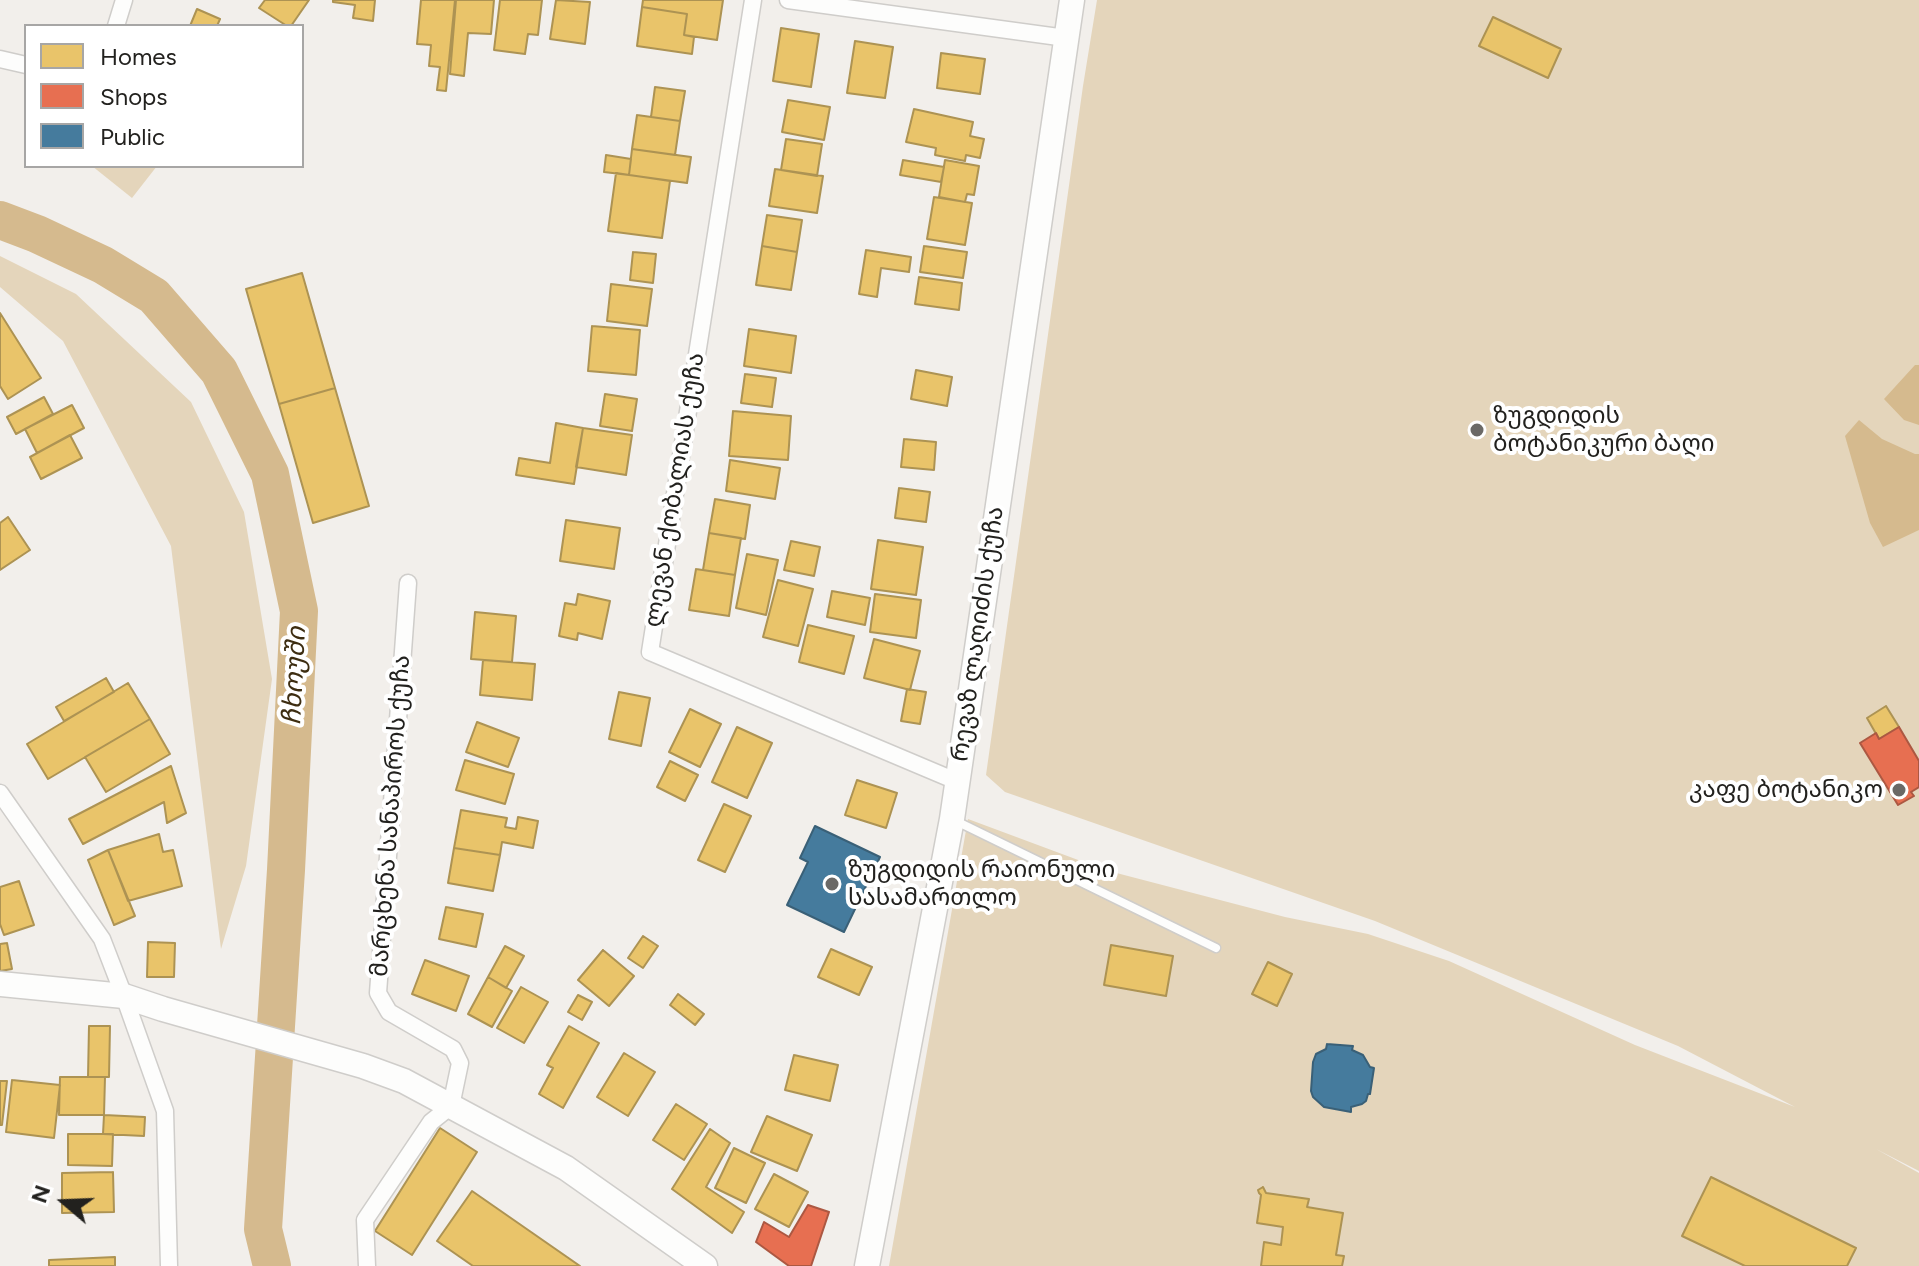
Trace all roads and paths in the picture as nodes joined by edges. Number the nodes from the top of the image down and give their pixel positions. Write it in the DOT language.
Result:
graph roads {
  1 [pos="124,0"];
  2 [pos="753,0"];
  3 [pos="788,0"];
  4 [pos="1072,0"];
  5 [pos="117,24"];
  6 [pos="1066,38"];
  7 [pos="0,59"];
  8 [pos="24,65"];
  9 [pos="408,583"];
  10 [pos="956,781"];
  11 [pos="0,793"];
  12 [pos="952,819"];
  13 [pos="1216,948"];
  14 [pos="0,984"];
  15 [pos="124,996"];
  16 [pos="451,1106"];
  17 [pos="169,1266"];
  18 [pos="367,1266"];
  19 [pos="705,1266"];
  20 [pos="867,1266"];
  1 -- 5 [label="street"];
  2 -- 10 [label="street, ლევან ქობალიას ქუჩა"];
  3 -- 6 [label="street"];
  4 -- 6 [label="street, რევაზ ლაღიძის ქუჩა"];
  6 -- 10 [label="street, რევაზ ლაღიძის ქუჩა"];
  7 -- 8 [label="street"];
  9 -- 16 [label="street, მარცხენა სანაპიროს ქუჩა"];
  10 -- 12 [label="street, რევაზ ლაღიძის ქუჩა"];
  11 -- 15 [label="street"];
  12 -- 13 [label="lane"];
  12 -- 20 [label="street, რევაზ ლაღიძის ქუჩა"];
  14 -- 15 [label="street"];
  15 -- 16 [label="street"];
  15 -- 17 [label="street"];
  16 -- 18 [label="street"];
  16 -- 19 [label="street"];
}
